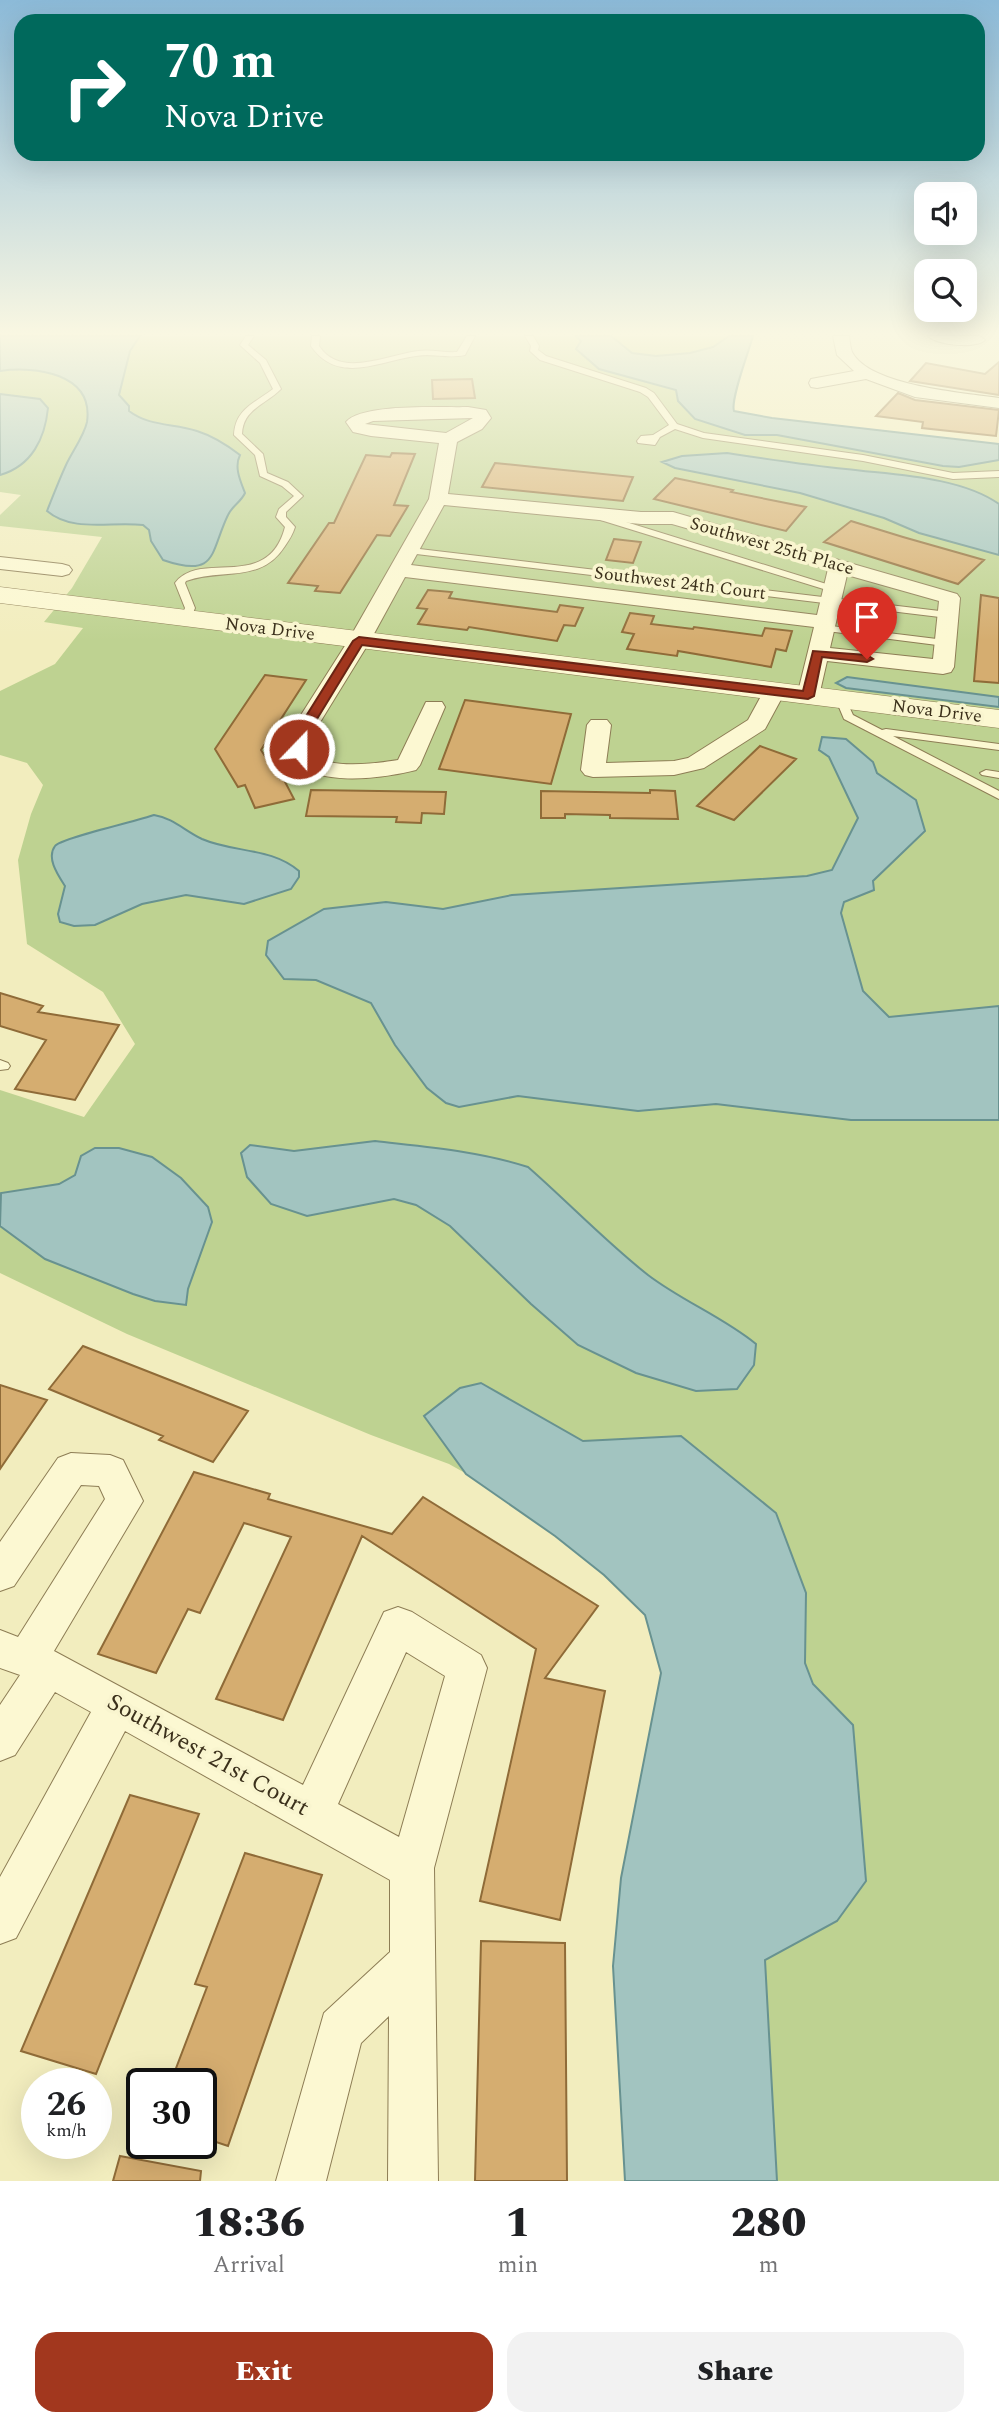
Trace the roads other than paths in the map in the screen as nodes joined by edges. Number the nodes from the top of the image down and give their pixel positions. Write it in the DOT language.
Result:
graph roads {
  1 [pos="241,438"];
  2 [pos="437,438"];
  3 [pos="722,438"];
  4 [pos="449,439"];
  5 [pos="999,474"];
  6 [pos="438,499"];
  7 [pos="586,512"];
  8 [pos="411,551"];
  9 [pos="0,563"];
  10 [pos="839,565"];
  11 [pos="62,570"];
  12 [pos="399,570"];
  13 [pos="0,594"];
  14 [pos="831,595"];
  15 [pos="948,615"];
  16 [pos="186,618"];
  17 [pos="824,625"];
  18 [pos="359,641"];
  19 [pos="945,643"];
  20 [pos="817,653"];
  21 [pos="774,692"];
  22 [pos="808,696"];
  23 [pos="841,700"];
  24 [pos="434,707"];
  25 [pos="999,719"];
  26 [pos="599,725"];
  27 [pos="874,731"];
  28 [pos="999,747"];
  29 [pos="986,773"];
  30 [pos="999,775"];
  31 [pos="999,796"];
  32 [pos="0,1574"];
  33 [pos="25,1658"];
  34 [pos="117,1705"];
  35 [pos="0,1741"];
  36 [pos="313,1813"];
  37 [pos="412,1868"];
  38 [pos="0,1922"];
  39 [pos="412,1962"];
  40 [pos="301,2181"];
  41 [pos="413,2181"];
  1 -- 16 [label="lane"];
  2 -- 4 [label="street"];
  3 -- 5 [label="lane"];
  4 -- 6 [label="street"];
  6 -- 7 [label="street, Southwest 25th Place"];
  6 -- 8 [label="street"];
  7 -- 10 [label="street, Southwest 25th Place"];
  7 -- 14 [label="lane"];
  8 -- 12 [label="street"];
  8 -- 14 [label="lane, Southwest 24th Court"];
  9 -- 11 [label="street"];
  10 -- 14 [label="street"];
  10 -- 15 [label="street, Southwest 25th Place"];
  12 -- 17 [label="street, Southwest 24th Court"];
  12 -- 18 [label="street"];
  13 -- 16 [label="street, Nova Drive"];
  14 -- 15 [label="lane, Southwest 24th Court"];
  14 -- 17 [label="street"];
  15 -- 19 [label="street"];
  16 -- 18 [label="street, Nova Drive"];
  17 -- 19 [label="lane"];
  17 -- 20 [label="street"];
  18 -- 21 [label="street, Nova Drive"];
  18 -- 24 [label="street"];
  19 -- 20 [label="street"];
  20 -- 22 [label="street"];
  21 -- 22 [label="street, Nova Drive"];
  21 -- 26 [label="street"];
  22 -- 23 [label="street, Nova Drive"];
  23 -- 25 [label="street, Nova Drive"];
  23 -- 27 [label="lane"];
  27 -- 28 [label="lane"];
  27 -- 31 [label="lane"];
  29 -- 30 [label="lane"];
  32 -- 33 [label="street"];
  33 -- 34 [label="street, Southwest 21st Court"];
  33 -- 35 [label="street"];
  34 -- 36 [label="street, Southwest 21st Court"];
  34 -- 38 [label="street"];
  36 -- 37 [label="street, Southwest 21st Court"];
  36 -- 37 [label="street"];
  37 -- 39 [label="street"];
  39 -- 40 [label="street"];
  39 -- 41 [label="street"];
}
